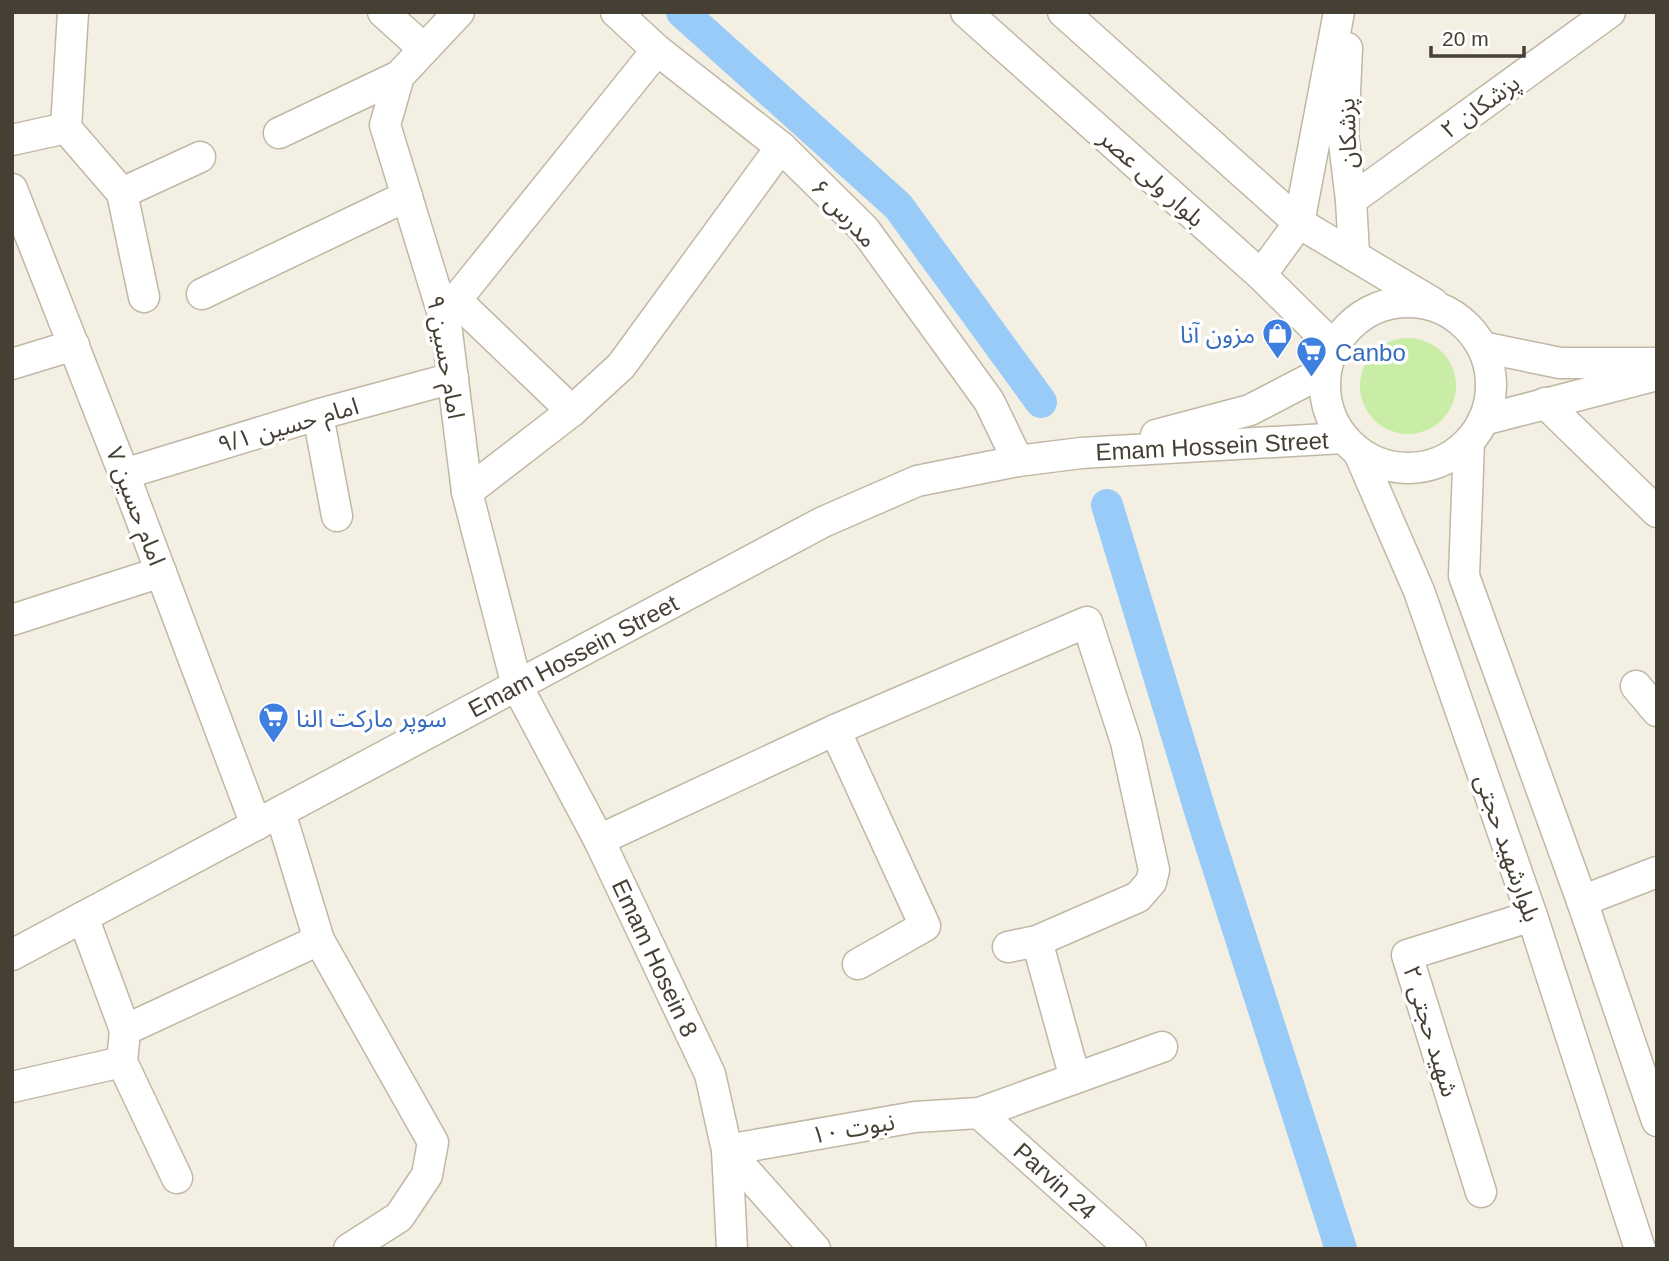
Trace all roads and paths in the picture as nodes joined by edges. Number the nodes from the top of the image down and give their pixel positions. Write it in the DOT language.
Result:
graph roads {
  1 [pos="73,12"];
  2 [pos="383,12"];
  3 [pos="459,12"];
  4 [pos="616,12"];
  5 [pos="966,12"];
  6 [pos="1063,12"];
  7 [pos="1339,12"];
  8 [pos="1348,12"];
  9 [pos="1610,12"];
  10 [pos="424,49"];
  11 [pos="657,50"];
  12 [pos="398,76"];
  13 [pos="66,128"];
  14 [pos="279,133"];
  15 [pos="12,140"];
  16 [pos="780,147"];
  17 [pos="200,157"];
  18 [pos="12,190"];
  19 [pos="122,193"];
  20 [pos="407,196"];
  21 [pos="1351,200"];
  22 [pos="1299,223"];
  23 [pos="1354,254"];
  24 [pos="1261,275"];
  25 [pos="202,294"];
  26 [pos="144,297"];
  27 [pos="1441,308"];
  28 [pos="451,312"];
  29 [pos="74,345"];
  30 [pos="1482,347"];
  31 [pos="1329,359"];
  32 [pos="1657,363"];
  33 [pos="12,364"];
  34 [pos="1657,375"];
  35 [pos="453,378"];
  36 [pos="1545,403"];
  37 [pos="572,411"];
  38 [pos="318,415"];
  39 [pos="1476,431"];
  40 [pos="1351,445"];
  41 [pos="1081,453"];
  42 [pos="1018,461"];
  43 [pos="124,474"];
  44 [pos="467,492"];
  45 [pos="1657,512"];
  46 [pos="337,516"];
  47 [pos="161,572"];
  48 [pos="12,620"];
  49 [pos="517,686"];
  50 [pos="1636,686"];
  51 [pos="1657,711"];
  52 [pos="835,730"];
  53 [pos="268,819"];
  54 [pos="599,840"];
  55 [pos="1657,872"];
  56 [pos="1582,901"];
  57 [pos="1532,916"];
  58 [pos="83,917"];
  59 [pos="319,940"];
  60 [pos="12,956"];
  61 [pos="858,964"];
  62 [pos="125,1030"];
  63 [pos="1162,1047"];
  64 [pos="122,1062"];
  65 [pos="1075,1078"];
  66 [pos="12,1087"];
  67 [pos="979,1113"];
  68 [pos="1657,1121"];
  69 [pos="727,1150"];
  70 [pos="177,1178"];
  71 [pos="1481,1192"];
  72 [pos="1637,1248"];
  73 [pos="349,1249"];
  74 [pos="732,1249"];
  75 [pos="815,1249"];
  76 [pos="1131,1249"];
  1 -- 13 [label="street"];
  2 -- 10 [label="street"];
  3 -- 10 [label="street, امام حسین ۹"];
  4 -- 11 [label="street, مدرس ۶"];
  5 -- 24 [label="street, بلوار ولی عصر"];
  6 -- 22 [label="street"];
  7 -- 22 [label="street, پزشکان"];
  8 -- 21 [label="street, پزشکان"];
  9 -- 21 [label="street, پزشکان ۲"];
  10 -- 12 [label="street, امام حسین ۹"];
  11 -- 16 [label="street, مدرس ۶"];
  11 -- 28 [label="street"];
  12 -- 14 [label="street"];
  12 -- 20 [label="street, امام حسین ۹"];
  13 -- 15 [label="street"];
  13 -- 19 [label="street"];
  16 -- 37 [label="street"];
  16 -- 42 [label="street, مدرس ۶"];
  17 -- 19 [label="street"];
  18 -- 29 [label="street, امام حسین ۷"];
  19 -- 26 [label="street"];
  20 -- 25 [label="street"];
  20 -- 28 [label="street, امام حسین ۹"];
  21 -- 23 [label="street, پزشکان"];
  22 -- 23 [label="street"];
  22 -- 24 [label="street"];
  23 -- 27 [label="street"];
  24 -- 31 [label="street, بلوار ولی عصر"];
  27 -- 30 [label="street"];
  27 -- 31 [label="street"];
  28 -- 35 [label="street, امام حسین ۹"];
  28 -- 37 [label="street"];
  29 -- 33 [label="street"];
  29 -- 43 [label="street, امام حسین ۷"];
  30 -- 32 [label="street"];
  30 -- 39 [label="street"];
  31 -- 40 [label="street"];
  31 -- 41 [label="street, Emam Hossein Street"];
  34 -- 36 [label="street"];
  35 -- 38 [label="street, امام حسین ۹/۱"];
  35 -- 44 [label="street, امام حسین ۹"];
  36 -- 39 [label="street"];
  36 -- 45 [label="street"];
  37 -- 44 [label="street"];
  38 -- 43 [label="street, امام حسین ۹/۱"];
  38 -- 46 [label="street"];
  39 -- 40 [label="street"];
  39 -- 56 [label="street, بلوارشهید حجتی"];
  40 -- 41 [label="street, Emam Hossein Street"];
  40 -- 57 [label="street, بلوارشهید حجتی"];
  41 -- 42 [label="street, Emam Hossein Street"];
  42 -- 49 [label="street, Emam Hossein Street"];
  43 -- 47 [label="street, امام حسین ۷"];
  44 -- 49 [label="street, امام حسین ۹"];
  47 -- 48 [label="street"];
  47 -- 53 [label="street, امام حسین ۷"];
  49 -- 53 [label="street, Emam Hossein Street"];
  49 -- 54 [label="street, Emam Hosein 8"];
  50 -- 51 [label="street"];
  52 -- 54 [label="street"];
  52 -- 61 [label="street"];
  52 -- 65 [label="street"];
  53 -- 58 [label="street, Emam Hossein Street"];
  53 -- 59 [label="street, امام حسین ۷"];
  54 -- 69 [label="street, Emam Hosein 8"];
  55 -- 56 [label="street"];
  56 -- 68 [label="street, بلوارشهید حجتی"];
  57 -- 71 [label="street, شهید حجتی ۲"];
  57 -- 72 [label="street, بلوارشهید حجتی"];
  58 -- 60 [label="street, Emam Hossein Street"];
  58 -- 62 [label="street"];
  59 -- 62 [label="street"];
  59 -- 73 [label="street, امام حسین ۷"];
  62 -- 64 [label="street"];
  63 -- 65 [label="street, نبوت ۱۰"];
  64 -- 66 [label="street"];
  64 -- 70 [label="street"];
  65 -- 67 [label="street, نبوت ۱۰"];
  67 -- 69 [label="street, نبوت ۱۰"];
  67 -- 76 [label="street, Parvin 24"];
  69 -- 74 [label="street, Emam Hosein 8"];
  69 -- 75 [label="street"];
}
